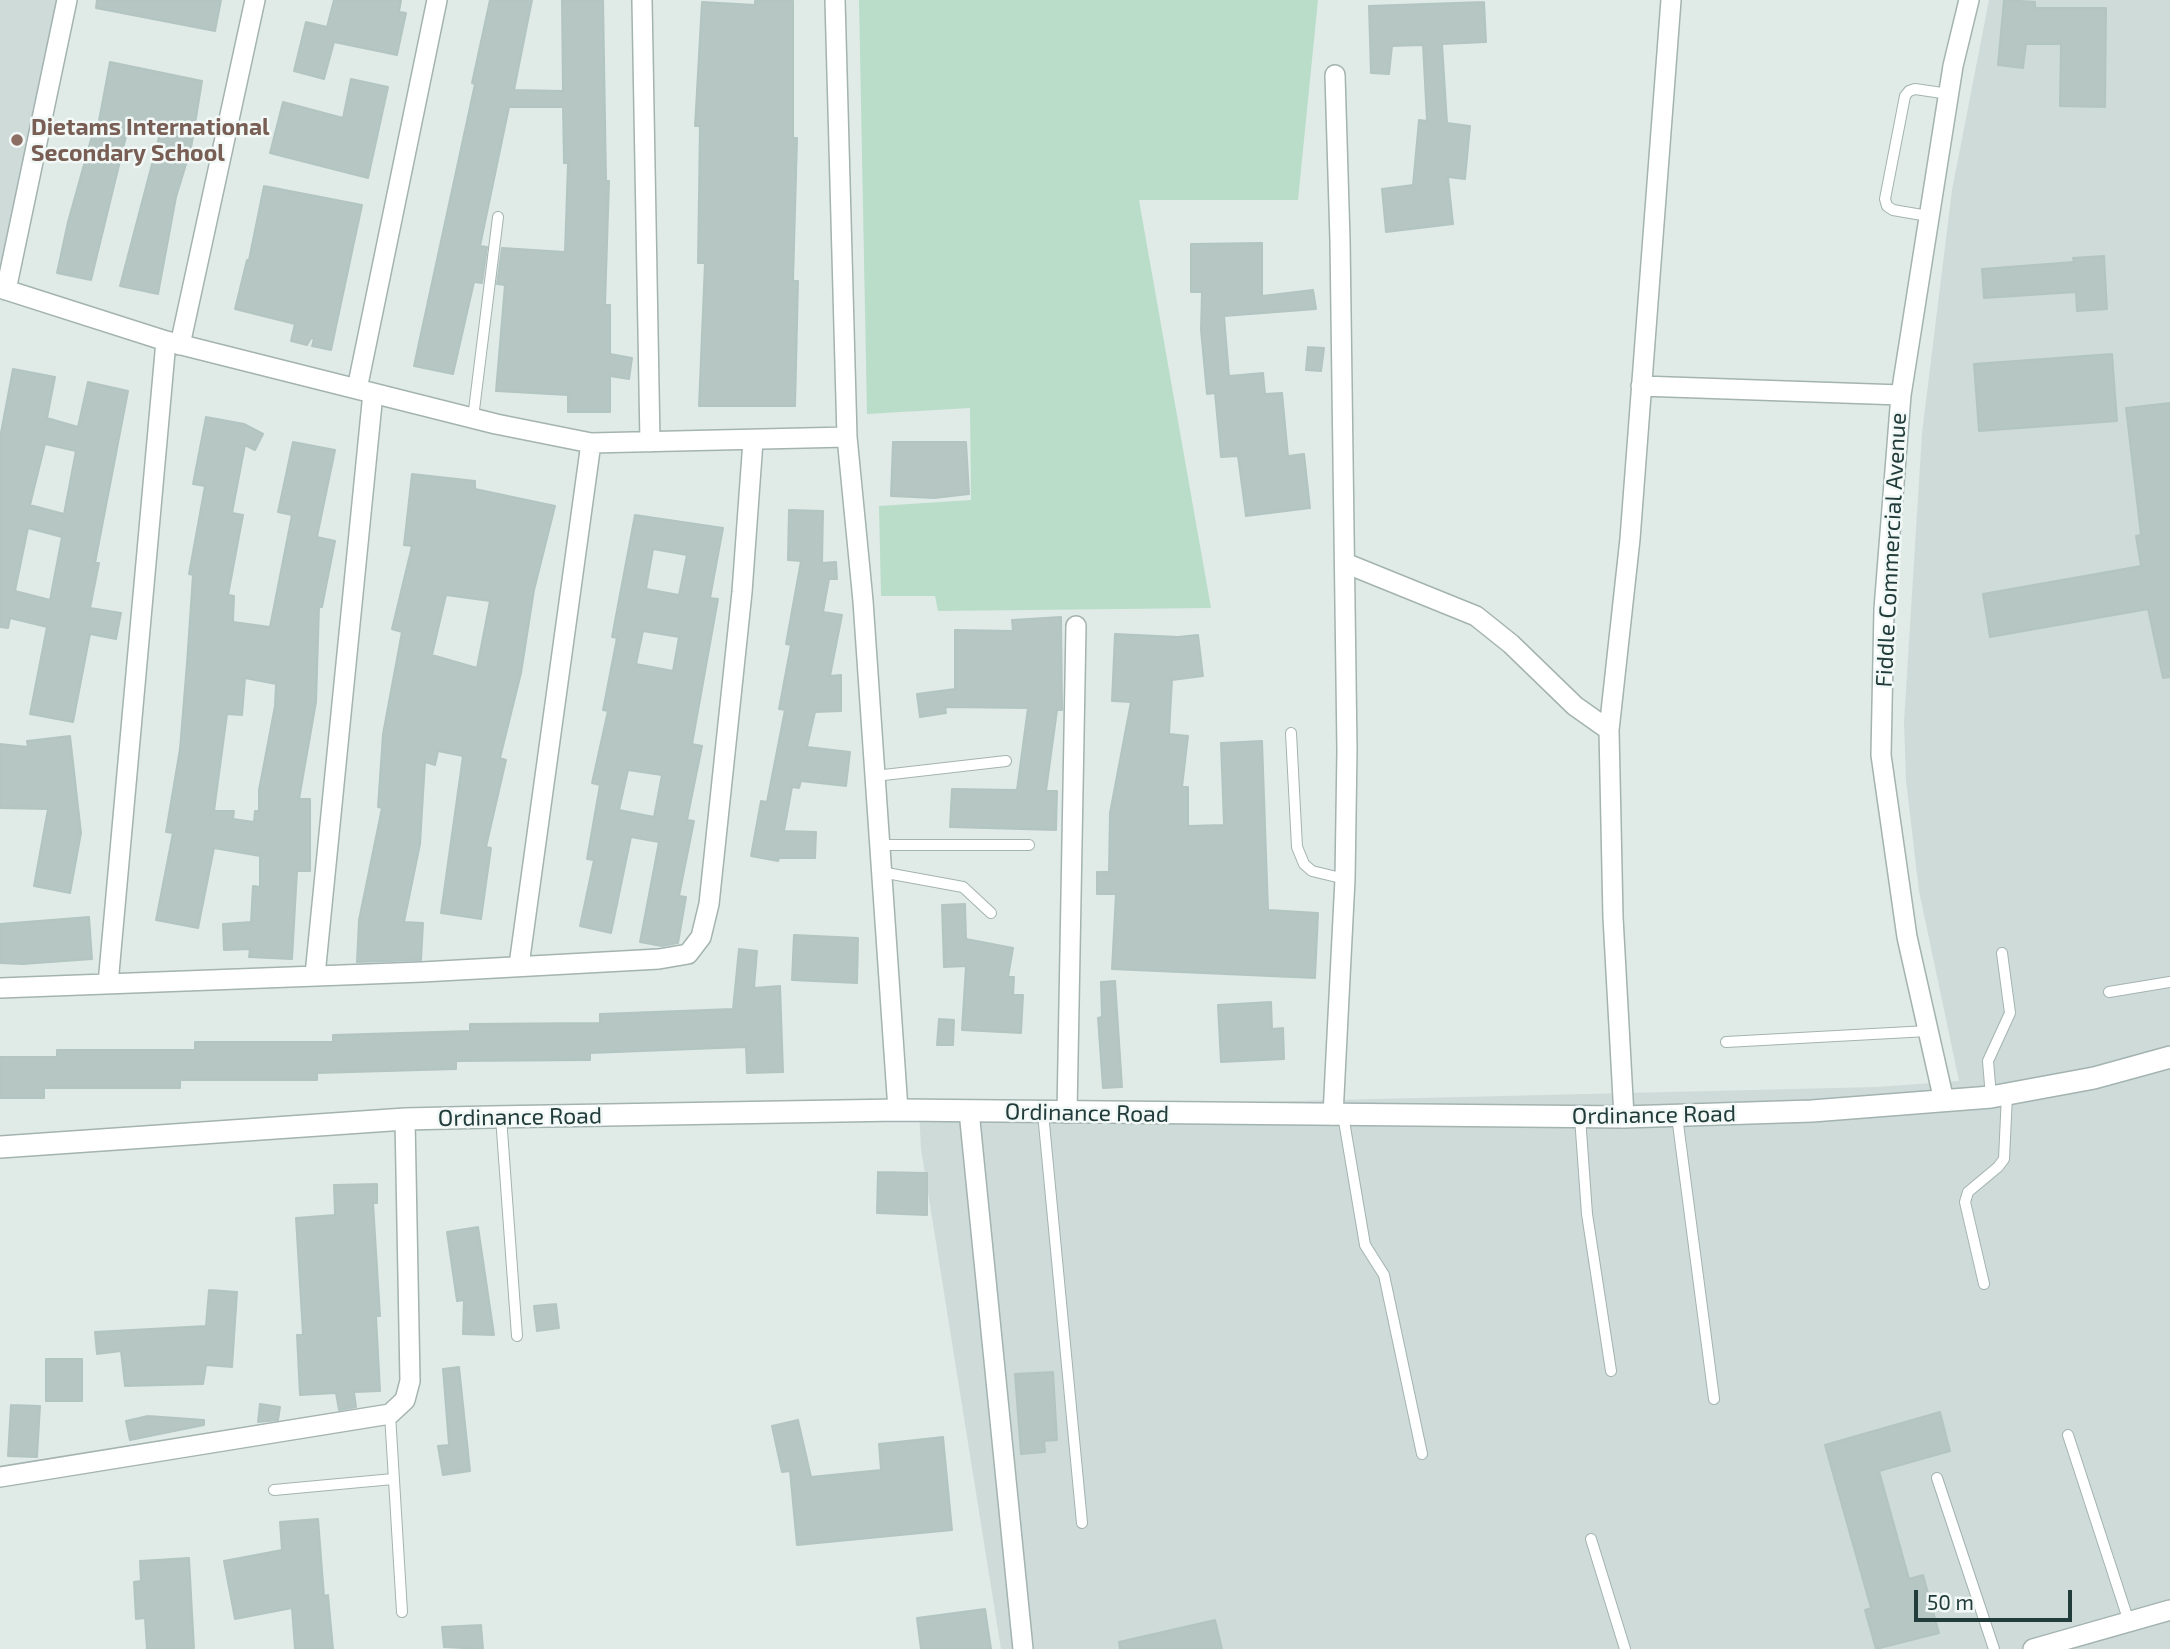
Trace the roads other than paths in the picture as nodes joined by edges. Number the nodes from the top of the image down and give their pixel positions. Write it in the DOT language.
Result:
graph roads {
  1 [pos="68,0"];
  2 [pos="255,0"];
  3 [pos="437,0"];
  4 [pos="642,0"];
  5 [pos="835,0"];
  6 [pos="1671,0"];
  7 [pos="1969,0"];
  8 [pos="1335,75"];
  9 [pos="1949,94"];
  10 [pos="1928,216"];
  11 [pos="498,217"];
  12 [pos="3,289"];
  13 [pos="173,343"];
  14 [pos="1641,386"];
  15 [pos="365,391"];
  16 [pos="1900,395"];
  17 [pos="473,418"];
  18 [pos="847,437"];
  19 [pos="753,441"];
  20 [pos="650,442"];
  21 [pos="591,443"];
  22 [pos="1345,564"];
  23 [pos="1076,626"];
  24 [pos="1609,730"];
  25 [pos="1291,733"];
  26 [pos="1006,761"];
  27 [pos="873,776"];
  28 [pos="878,845"];
  29 [pos="1029,845"];
  30 [pos="880,872"];
  31 [pos="1345,879"];
  32 [pos="990,913"];
  33 [pos="2002,953"];
  34 [pos="519,965"];
  35 [pos="315,975"];
  36 [pos="2170,982"];
  37 [pos="108,984"];
  38 [pos="0,988"];
  39 [pos="2109,992"];
  40 [pos="1928,1031"];
  41 [pos="1726,1042"];
  42 [pos="2170,1058"];
  43 [pos="1999,1096"];
  44 [pos="1944,1101"];
  45 [pos="898,1110"];
  46 [pos="969,1111"];
  47 [pos="1043,1113"];
  48 [pos="1067,1113"];
  49 [pos="1338,1115"];
  50 [pos="1677,1115"];
  51 [pos="501,1117"];
  52 [pos="1580,1117"];
  53 [pos="1624,1117"];
  54 [pos="405,1119"];
  55 [pos="0,1147"];
  56 [pos="1983,1284"];
  57 [pos="517,1336"];
  58 [pos="1611,1371"];
  59 [pos="1714,1399"];
  60 [pos="390,1414"];
  61 [pos="2068,1435"];
  62 [pos="1422,1454"];
  63 [pos="0,1477"];
  64 [pos="1937,1478"];
  65 [pos="393,1479"];
  66 [pos="274,1490"];
  67 [pos="1082,1523"];
  68 [pos="1591,1539"];
  69 [pos="2170,1610"];
  70 [pos="401,1612"];
  71 [pos="2129,1622"];
  72 [pos="1023,1649"];
  73 [pos="1625,1649"];
  74 [pos="1994,1649"];
  75 [pos="2033,1649"];
  1 -- 12 [label="street"];
  2 -- 13 [label="street"];
  3 -- 15 [label="street"];
  4 -- 20 [label="street"];
  5 -- 18 [label="street"];
  6 -- 14 [label="street"];
  7 -- 9 [label="street, Fiddle Commercial Avenue"];
  8 -- 22 [label="street"];
  9 -- 10 [label="street, Fiddle Commercial Avenue"];
  9 -- 10 [label="lane"];
  10 -- 16 [label="street, Fiddle Commercial Avenue"];
  11 -- 17 [label="lane"];
  12 -- 13 [label="street"];
  13 -- 15 [label="street"];
  13 -- 37 [label="street"];
  14 -- 16 [label="street"];
  14 -- 24 [label="street"];
  15 -- 17 [label="street"];
  15 -- 35 [label="street"];
  16 -- 40 [label="street, Fiddle Commercial Avenue"];
  17 -- 21 [label="street"];
  18 -- 19 [label="street"];
  18 -- 27 [label="street"];
  19 -- 20 [label="street"];
  19 -- 34 [label="street"];
  20 -- 21 [label="street"];
  21 -- 34 [label="street"];
  22 -- 24 [label="street"];
  22 -- 31 [label="street"];
  23 -- 48 [label="street"];
  24 -- 53 [label="street"];
  25 -- 31 [label="lane"];
  26 -- 27 [label="lane"];
  27 -- 28 [label="street"];
  28 -- 29 [label="lane"];
  28 -- 30 [label="street"];
  30 -- 32 [label="lane"];
  30 -- 45 [label="street"];
  31 -- 49 [label="street"];
  33 -- 43 [label="lane"];
  34 -- 35 [label="street"];
  35 -- 37 [label="street"];
  36 -- 39 [label="lane"];
  37 -- 38 [label="street"];
  40 -- 41 [label="lane"];
  40 -- 44 [label="street, Fiddle Commercial Avenue"];
  42 -- 43 [label="street, Ordinance Road"];
  43 -- 44 [label="street, Ordinance Road"];
  43 -- 56 [label="lane"];
  44 -- 50 [label="street, Ordinance Road"];
  45 -- 46 [label="street, Ordinance Road"];
  45 -- 51 [label="street, Ordinance Road"];
  46 -- 47 [label="street, Ordinance Road"];
  46 -- 72 [label="street"];
  47 -- 48 [label="street, Ordinance Road"];
  47 -- 67 [label="lane"];
  48 -- 49 [label="street, Ordinance Road"];
  49 -- 52 [label="street, Ordinance Road"];
  49 -- 62 [label="lane"];
  50 -- 53 [label="street, Ordinance Road"];
  50 -- 59 [label="lane"];
  51 -- 54 [label="street, Ordinance Road"];
  51 -- 57 [label="lane"];
  52 -- 53 [label="street, Ordinance Road"];
  52 -- 58 [label="lane"];
  54 -- 55 [label="street, Ordinance Road"];
  54 -- 60 [label="street"];
  60 -- 63 [label="street"];
  60 -- 65 [label="lane"];
  61 -- 71 [label="lane"];
  64 -- 74 [label="lane"];
  65 -- 66 [label="lane"];
  65 -- 70 [label="lane"];
  68 -- 73 [label="lane"];
  69 -- 71 [label="street"];
  71 -- 75 [label="street"];
}
